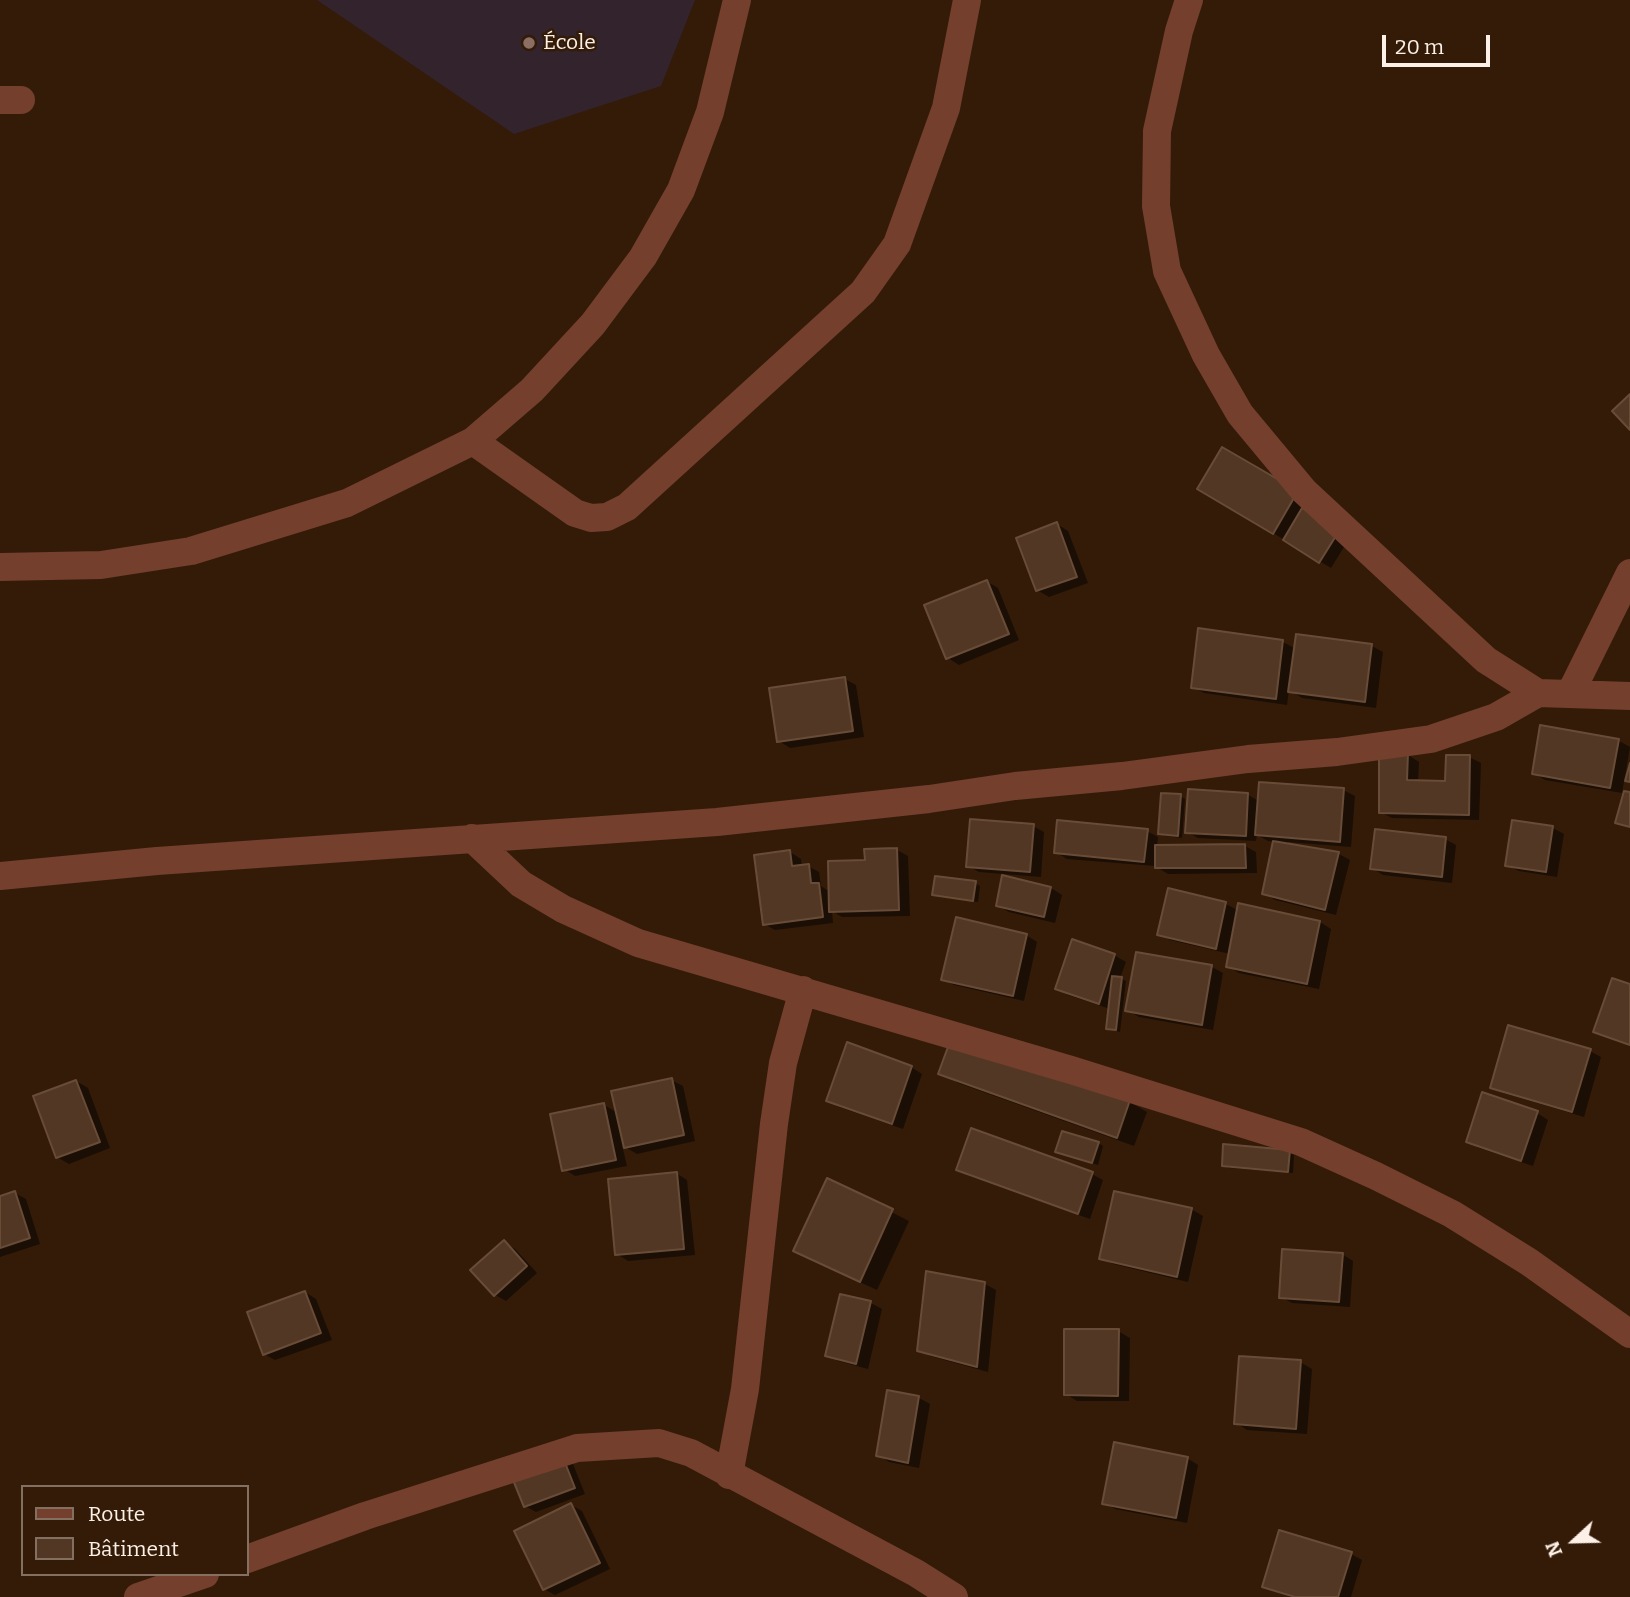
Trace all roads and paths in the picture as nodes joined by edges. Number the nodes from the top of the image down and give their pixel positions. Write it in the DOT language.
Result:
graph roads {
  1 [pos="737,0"];
  2 [pos="967,0"];
  3 [pos="1189,0"];
  4 [pos="473,441"];
  5 [pos="0,566"];
  6 [pos="1630,573"];
  7 [pos="1538,693"];
  8 [pos="1570,694"];
  9 [pos="1630,696"];
  10 [pos="472,838"];
  11 [pos="0,876"];
  12 [pos="803,990"];
  13 [pos="1630,1334"];
  14 [pos="729,1475"];
  15 [pos="248,1559"];
  16 [pos="199,1576"];
  17 [pos="138,1597"];
  18 [pos="954,1597"];
  1 -- 4 [label="street"];
  2 -- 4 [label="street"];
  3 -- 7 [label="street"];
  4 -- 5 [label="street"];
  6 -- 8 [label="street"];
  7 -- 8 [label="street"];
  7 -- 10 [label="street"];
  8 -- 9 [label="street"];
  10 -- 11 [label="street"];
  10 -- 12 [label="street"];
  12 -- 13 [label="street"];
  12 -- 14 [label="street"];
  14 -- 15 [label="street"];
  14 -- 18 [label="street"];
  16 -- 17 [label="street"];
}
